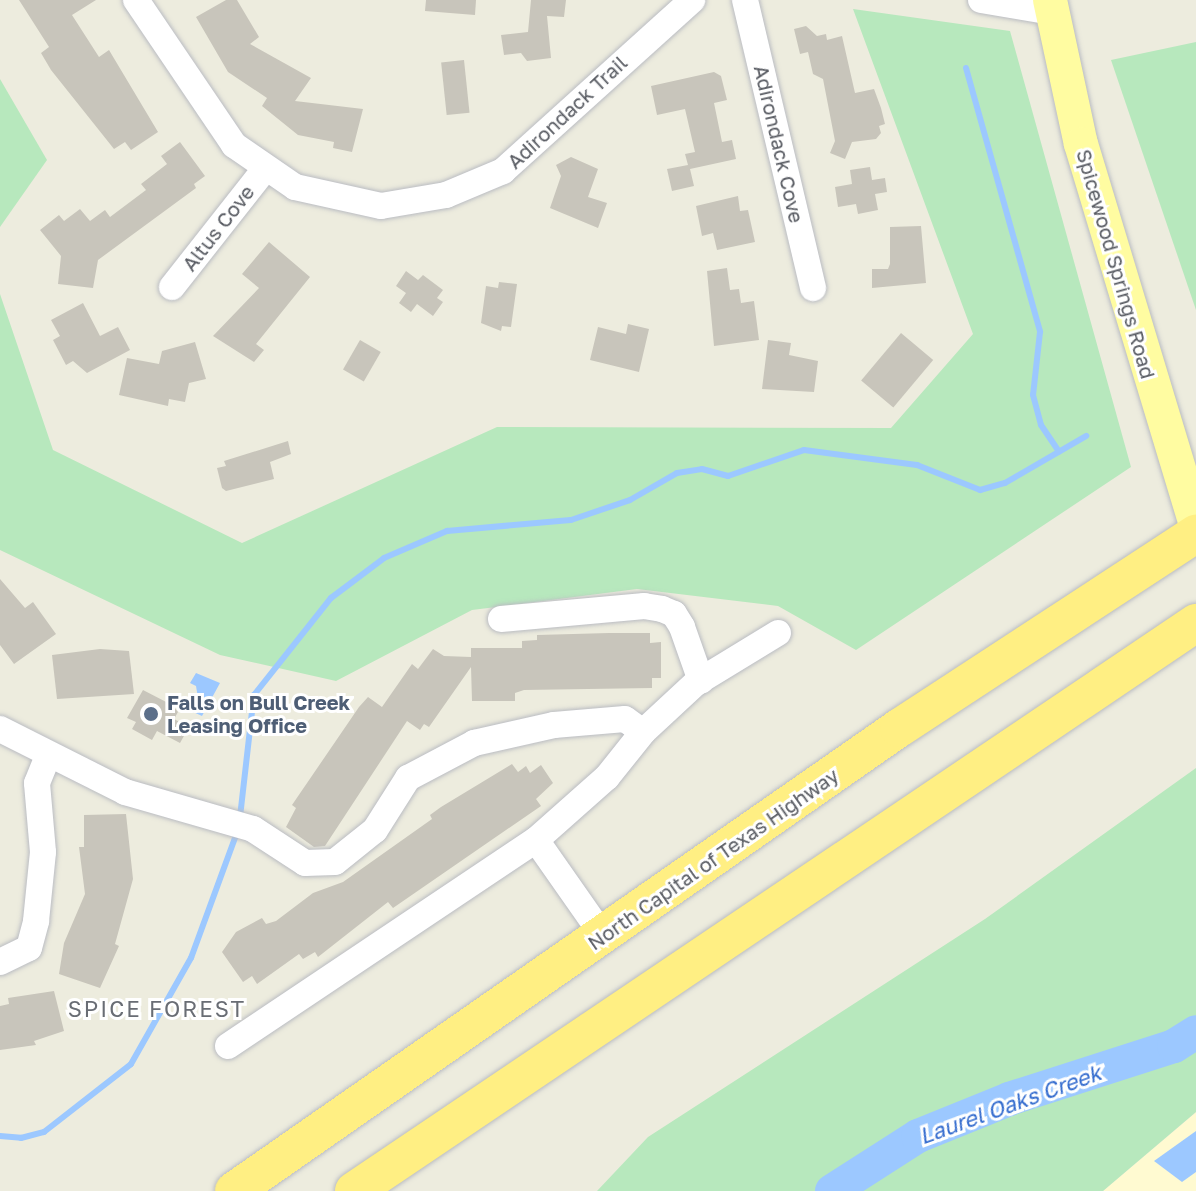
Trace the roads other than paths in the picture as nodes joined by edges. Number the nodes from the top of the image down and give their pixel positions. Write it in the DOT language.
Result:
graph roads {
  1 [pos="136,0"];
  2 [pos="692,0"];
  3 [pos="745,0"];
  4 [pos="981,0"];
  5 [pos="1051,6"];
  6 [pos="264,170"];
  7 [pos="172,287"];
  8 [pos="813,288"];
  9 [pos="1196,524"];
  10 [pos="1196,534"];
  11 [pos="501,619"];
  12 [pos="1196,623"];
  13 [pos="778,633"];
  14 [pos="1196,659"];
  15 [pos="1131,667"];
  16 [pos="701,681"];
  17 [pos="1,732"];
  18 [pos="643,732"];
  19 [pos="49,754"];
  20 [pos="536,840"];
  21 [pos="604,937"];
  22 [pos="0,962"];
  23 [pos="228,1046"];
  24 [pos="234,1191"];
  25 [pos="354,1191"];
  1 -- 6 [label="street, Adirondack Trail"];
  2 -- 6 [label="street, Adirondack Trail"];
  3 -- 8 [label="street, Adirondack Cove"];
  4 -- 5 [label="street"];
  5 -- 9 [label="main road, Spicewood Springs Road"];
  6 -- 7 [label="street, Altus Cove"];
  10 -- 21 [label="highway, North Capital of Texas Highway"];
  11 -- 16 [label="street"];
  12 -- 15 [label="highway"];
  13 -- 16 [label="street"];
  14 -- 15 [label="highway"];
  15 -- 25 [label="highway"];
  16 -- 18 [label="street"];
  17 -- 19 [label="street"];
  18 -- 19 [label="street"];
  18 -- 20 [label="street"];
  19 -- 22 [label="street"];
  20 -- 21 [label="street"];
  20 -- 23 [label="street"];
  21 -- 24 [label="highway, North Capital of Texas Highway"];
}
